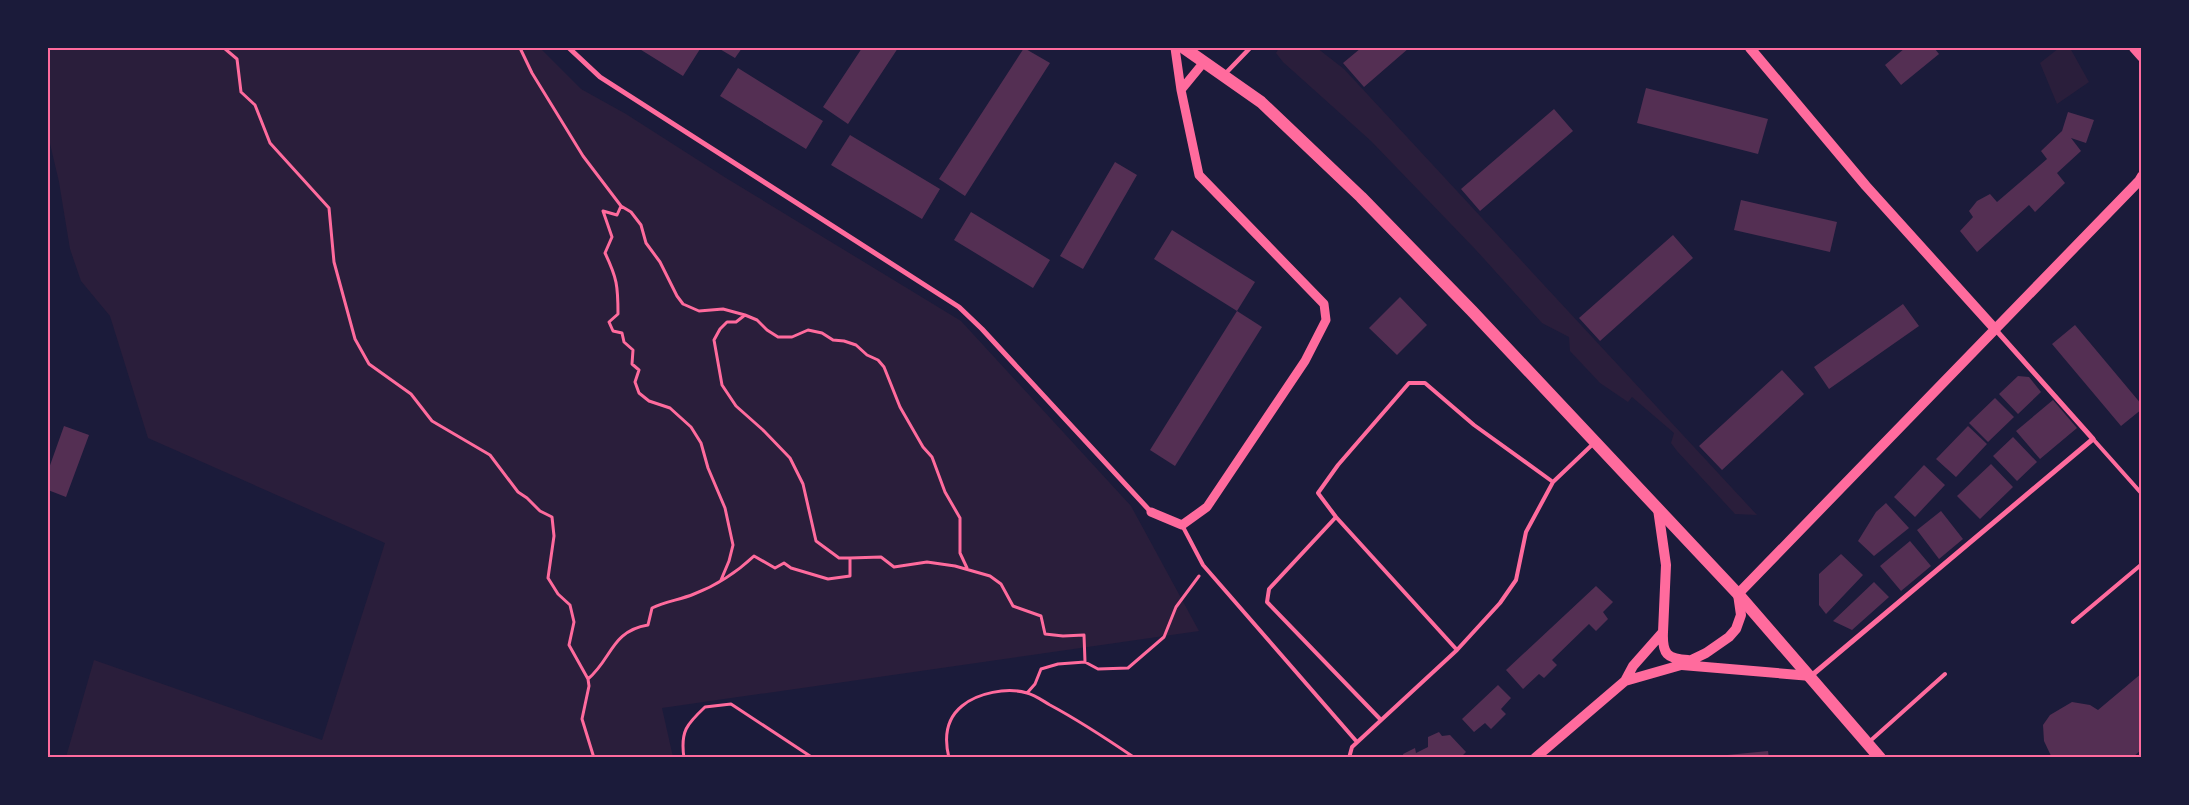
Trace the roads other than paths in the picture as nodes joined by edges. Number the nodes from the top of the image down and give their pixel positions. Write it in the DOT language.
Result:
graph roads {
  1 [pos="569,48"];
  2 [pos="1175,48"];
  3 [pos="1184,48"];
  4 [pos="1250,48"];
  5 [pos="1750,48"];
  6 [pos="2134,48"];
  7 [pos="2142,57"];
  8 [pos="1204,62"];
  9 [pos="1223,76"];
  10 [pos="1181,90"];
  11 [pos="2142,176"];
  12 [pos="1995,329"];
  13 [pos="2093,439"];
  14 [pos="1595,442"];
  15 [pos="1553,482"];
  16 [pos="2142,494"];
  17 [pos="1658,509"];
  18 [pos="1151,512"];
  19 [pos="1336,517"];
  20 [pos="1182,525"];
  21 [pos="2142,564"];
  22 [pos="1738,594"];
  23 [pos="2073,622"];
  24 [pos="1663,632"];
  25 [pos="1457,650"];
  26 [pos="1686,663"];
  27 [pos="1945,674"];
  28 [pos="1811,676"];
  29 [pos="1625,681"];
  30 [pos="1381,720"];
  31 [pos="1357,742"];
  32 [pos="1867,743"];
  33 [pos="1349,758"];
  34 [pos="1535,758"];
  35 [pos="1880,758"];
  1 -- 18 [label="street"];
  2 -- 10 [label="street"];
  3 -- 8 [label="main road"];
  4 -- 9 [label="street"];
  5 -- 12 [label="main road"];
  6 -- 7 [label="main road"];
  8 -- 9 [label="main road"];
  8 -- 10 [label="street"];
  9 -- 14 [label="main road"];
  10 -- 20 [label="street"];
  11 -- 12 [label="main road"];
  12 -- 13 [label="street"];
  12 -- 22 [label="main road"];
  13 -- 16 [label="lane"];
  13 -- 28 [label="street"];
  14 -- 15 [label="lane"];
  14 -- 17 [label="main road"];
  15 -- 19 [label="lane"];
  15 -- 25 [label="lane"];
  17 -- 22 [label="main road"];
  17 -- 24 [label="main road"];
  18 -- 20 [label="street"];
  19 -- 25 [label="lane"];
  19 -- 30 [label="lane"];
  20 -- 31 [label="lane"];
  21 -- 23 [label="lane"];
  22 -- 26 [label="main road"];
  22 -- 28 [label="main road"];
  24 -- 26 [label="main road"];
  24 -- 29 [label="main road"];
  25 -- 30 [label="lane"];
  26 -- 28 [label="main road"];
  26 -- 29 [label="main road"];
  27 -- 32 [label="lane"];
  28 -- 32 [label="main road"];
  29 -- 34 [label="main road"];
  30 -- 31 [label="lane"];
  31 -- 33 [label="lane"];
  32 -- 35 [label="main road"];
}
